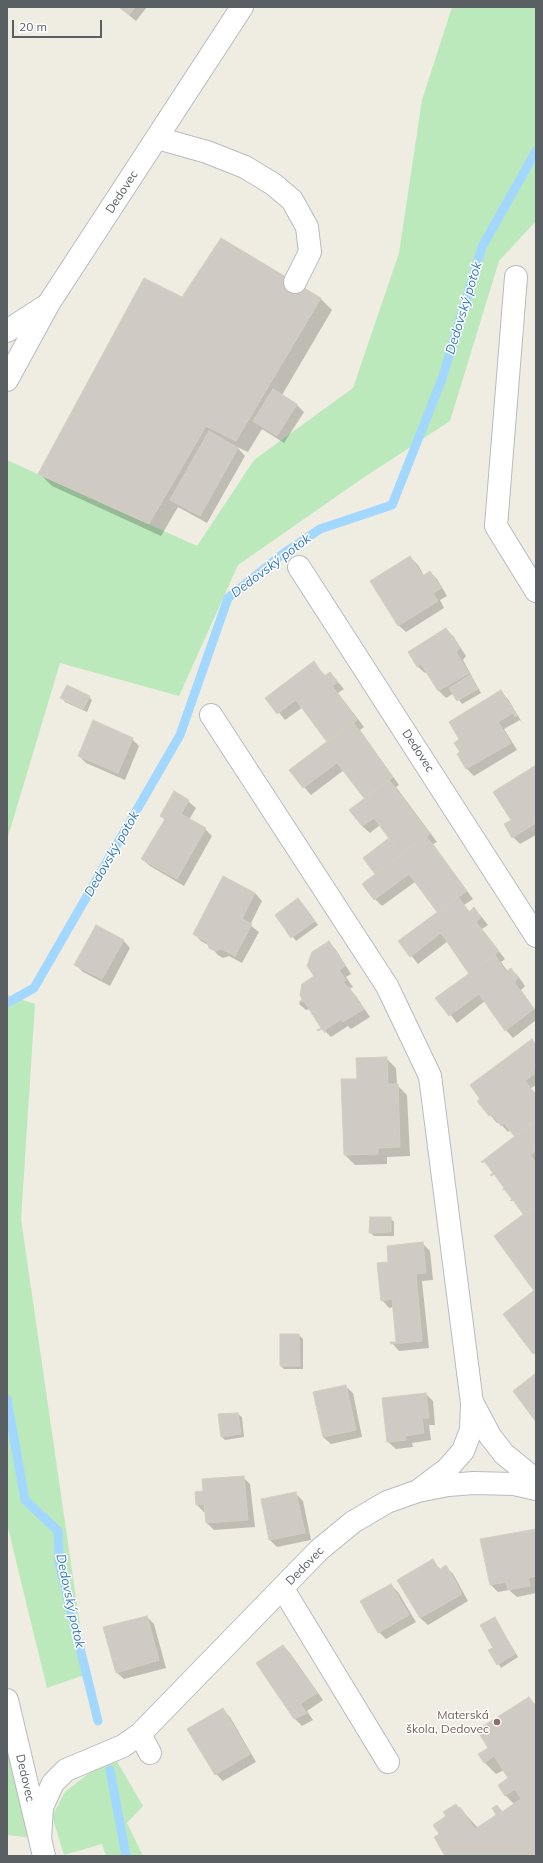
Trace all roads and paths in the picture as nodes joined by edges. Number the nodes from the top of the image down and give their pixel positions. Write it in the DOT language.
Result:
graph roads {
  1 [pos="242,7"];
  2 [pos="157,138"];
  3 [pos="516,277"];
  4 [pos="295,282"];
  5 [pos="49,303"];
  6 [pos="7,331"];
  7 [pos="7,380"];
  8 [pos="299,567"];
  9 [pos="536,591"];
  10 [pos="211,715"];
  11 [pos="536,936"];
  12 [pos="472,1403"];
  13 [pos="536,1480"];
  14 [pos="536,1489"];
  15 [pos="418,1491"];
  16 [pos="283,1589"];
  17 [pos="7,1700"];
  18 [pos="140,1734"];
  19 [pos="150,1753"];
  20 [pos="388,1762"];
  21 [pos="42,1847"];
  1 -- 2 [label="street, Dedovec"];
  2 -- 4 [label="street"];
  2 -- 5 [label="street, Dedovec"];
  3 -- 9 [label="street"];
  5 -- 6 [label="street"];
  5 -- 7 [label="street, Dedovec"];
  8 -- 11 [label="street, Dedovec"];
  10 -- 12 [label="street"];
  12 -- 13 [label="street"];
  12 -- 15 [label="street"];
  14 -- 15 [label="street, Dedovec"];
  15 -- 16 [label="street, Dedovec"];
  16 -- 18 [label="street, Dedovec"];
  16 -- 20 [label="street"];
  17 -- 21 [label="street, Dedovec"];
  18 -- 19 [label="street"];
  18 -- 21 [label="street, Dedovec"];
}
